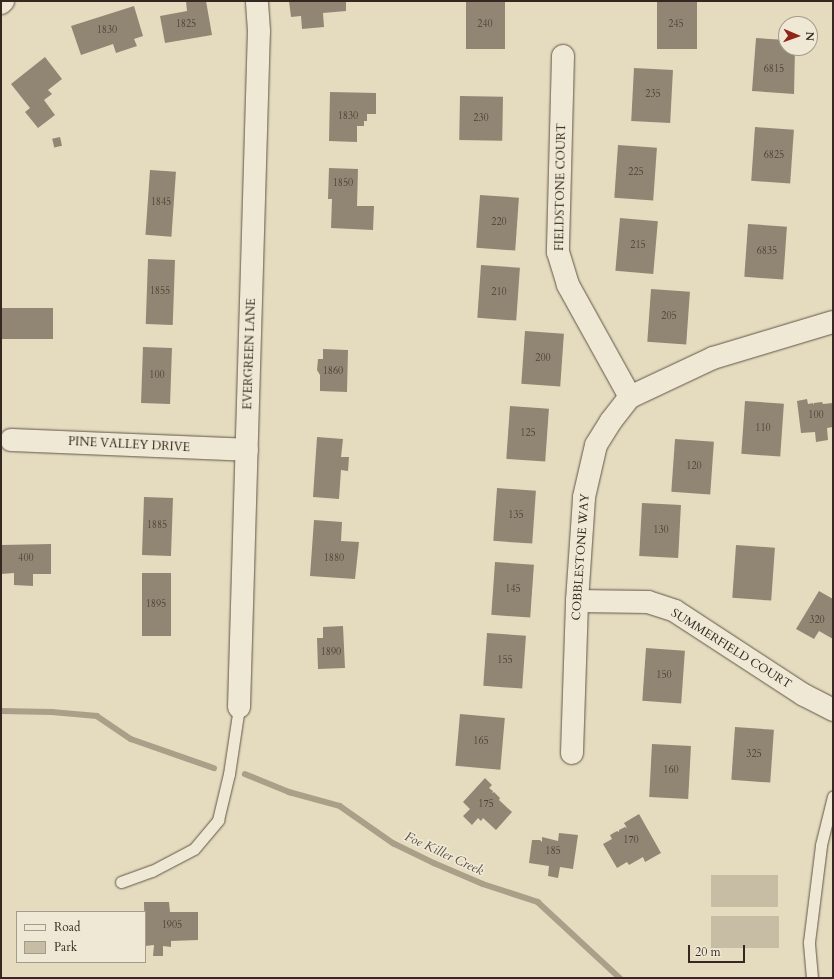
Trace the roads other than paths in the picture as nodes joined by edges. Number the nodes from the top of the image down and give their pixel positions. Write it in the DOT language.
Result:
graph roads {
  1 [pos="4,1"];
  2 [pos="257,1"];
  3 [pos="1,3"];
  4 [pos="563,56"];
  5 [pos="833,322"];
  6 [pos="630,397"];
  7 [pos="11,440"];
  8 [pos="247,450"];
  9 [pos="577,601"];
  10 [pos="239,707"];
  11 [pos="833,710"];
  12 [pos="572,753"];
  13 [pos="833,796"];
  14 [pos="121,882"];
  15 [pos="812,978"];
  1 -- 3 [label="street"];
  2 -- 8 [label="street, EVERGREEN LANE"];
  4 -- 6 [label="street, FIELDSTONE COURT"];
  5 -- 6 [label="street, COBBLESTONE WAY"];
  6 -- 9 [label="street, COBBLESTONE WAY"];
  7 -- 8 [label="street, PINE VALLEY DRIVE"];
  8 -- 10 [label="street, EVERGREEN LANE"];
  9 -- 11 [label="street, SUMMERFIELD COURT"];
  9 -- 12 [label="street, COBBLESTONE WAY"];
  10 -- 14 [label="lane"];
  13 -- 15 [label="lane"];
}
